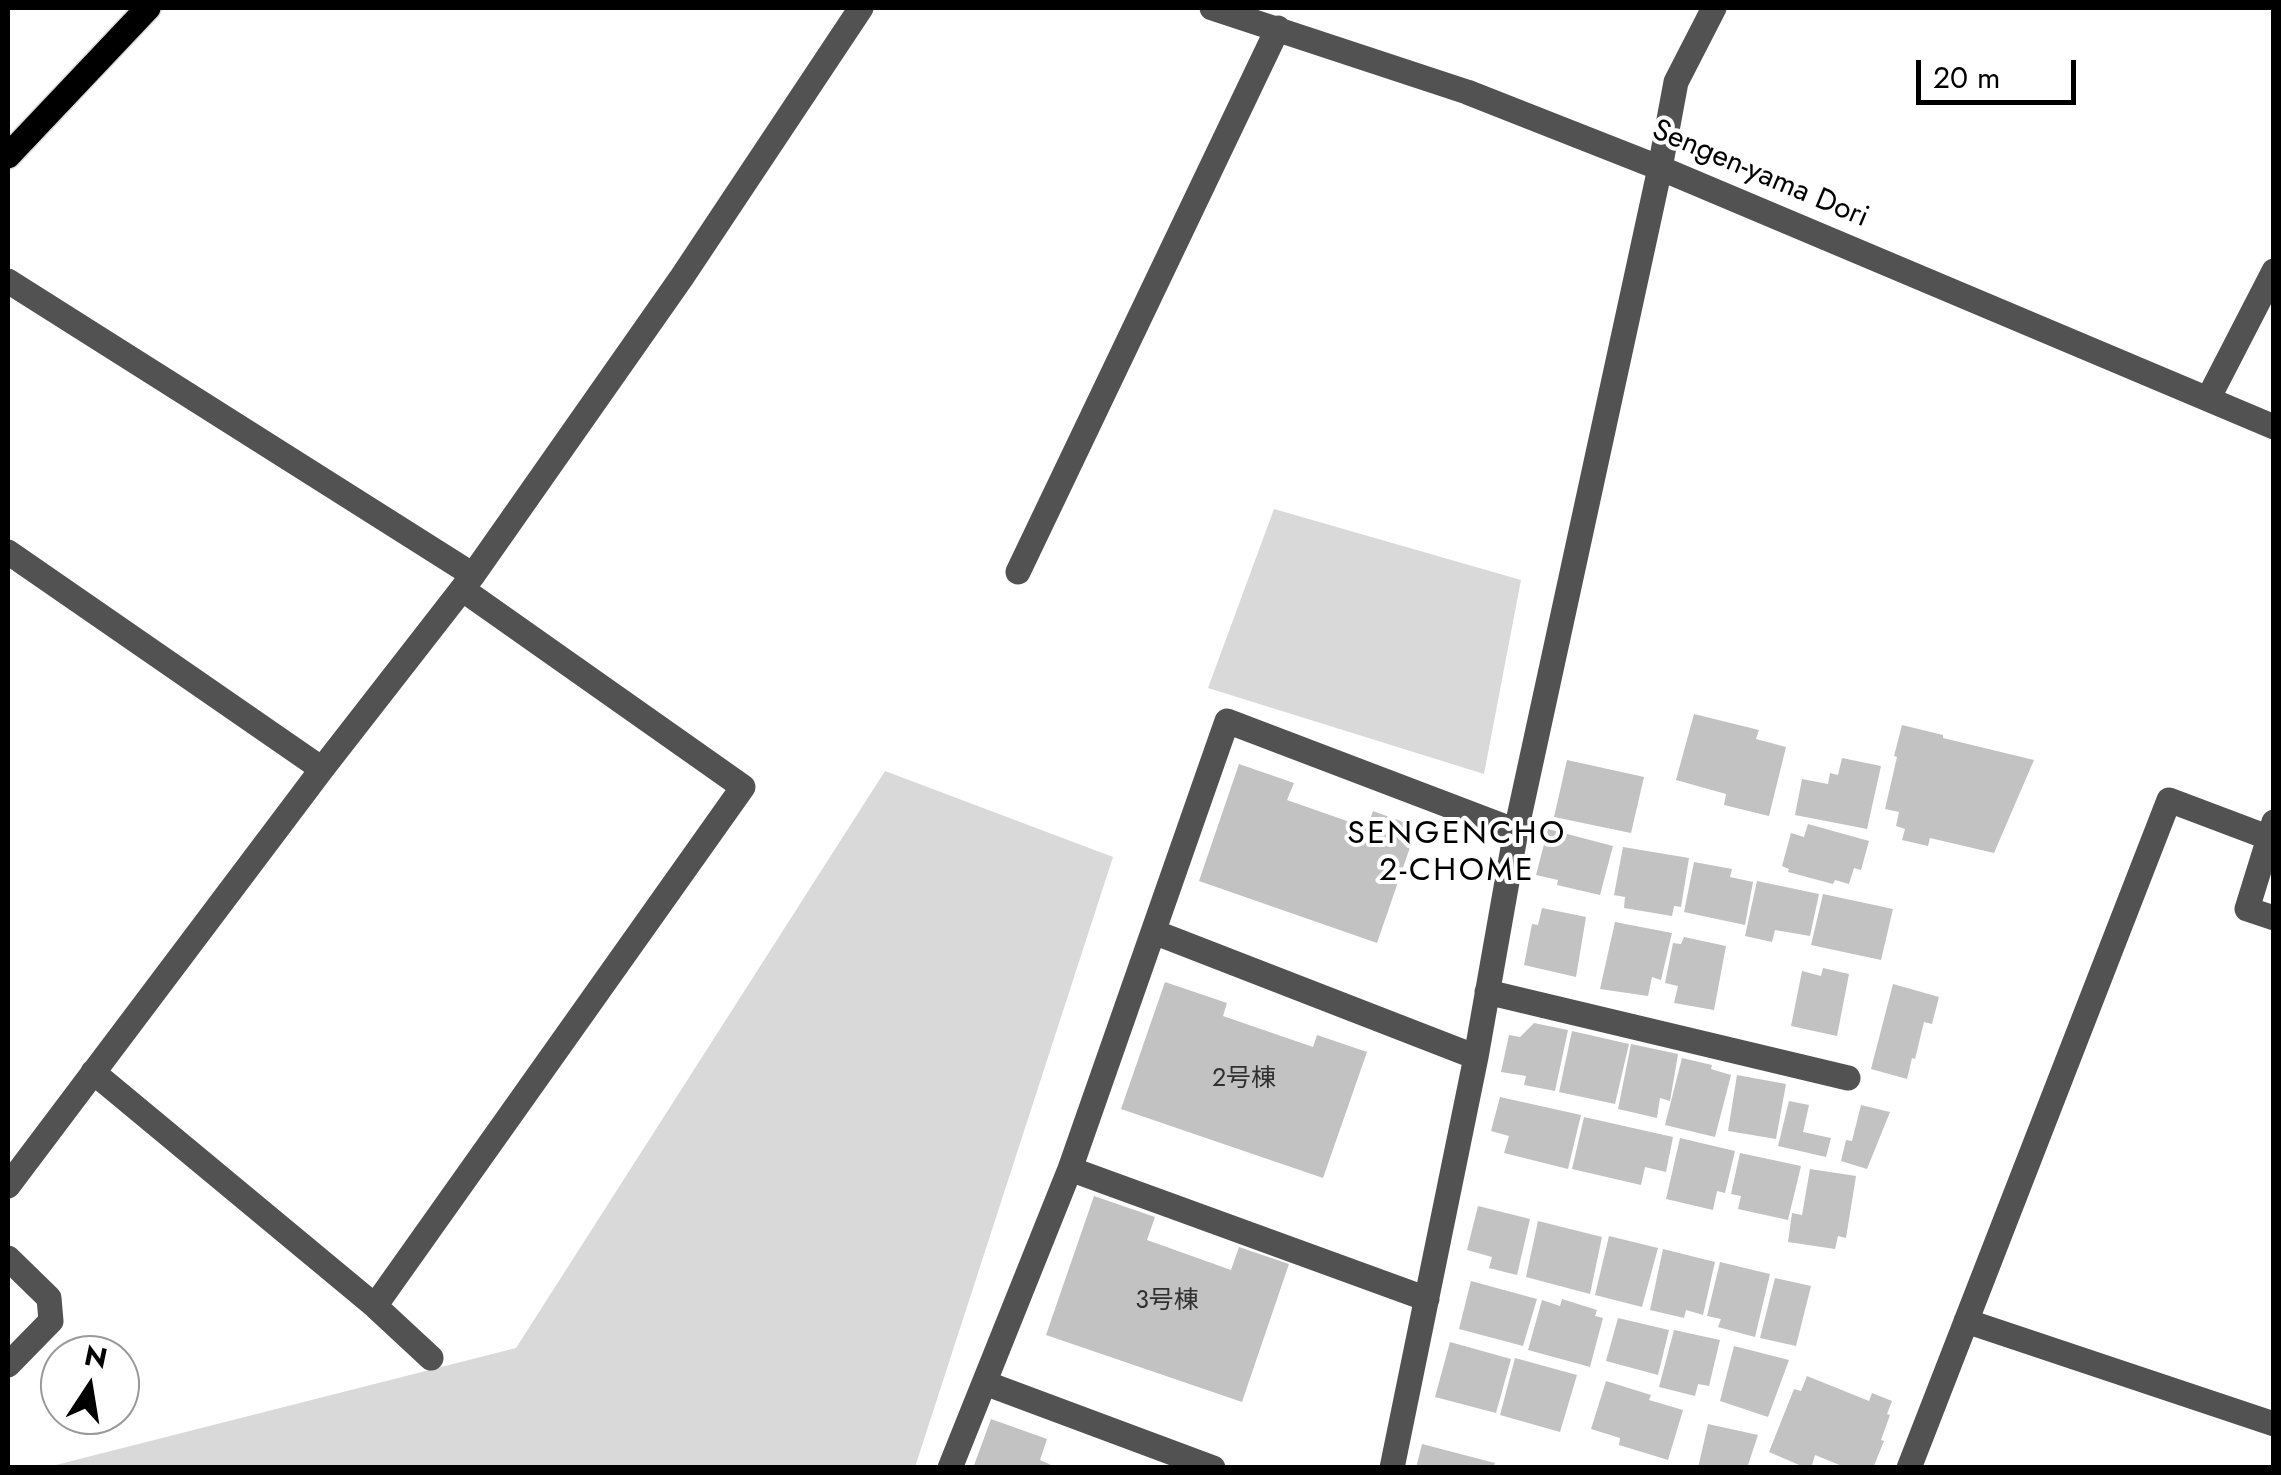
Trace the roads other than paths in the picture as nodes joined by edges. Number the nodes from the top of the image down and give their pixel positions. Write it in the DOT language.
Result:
graph roads {
  1 [pos="148,8"];
  2 [pos="861,8"];
  3 [pos="1212,8"];
  4 [pos="1714,8"];
  5 [pos="1278,28"];
  6 [pos="8,156"];
  7 [pos="1660,168"];
  8 [pos="2274,271"];
  9 [pos="8,281"];
  10 [pos="2208,399"];
  11 [pos="2274,427"];
  12 [pos="8,552"];
  13 [pos="1018,572"];
  14 [pos="467,582"];
  15 [pos="322,769"];
  16 [pos="2270,830"];
  17 [pos="1516,832"];
  18 [pos="2274,918"];
  19 [pos="1154,932"];
  20 [pos="1488,992"];
  21 [pos="1476,1057"];
  22 [pos="93,1072"];
  23 [pos="1848,1078"];
  24 [pos="1070,1169"];
  25 [pos="8,1186"];
  26 [pos="8,1258"];
  27 [pos="1427,1299"];
  28 [pos="375,1306"];
  29 [pos="1966,1321"];
  30 [pos="432,1358"];
  31 [pos="8,1365"];
  32 [pos="986,1382"];
  33 [pos="2274,1424"];
  34 [pos="950,1468"];
  35 [pos="1213,1468"];
  36 [pos="1392,1468"];
  37 [pos="1909,1468"];
  1 -- 6 [label="main road"];
  2 -- 14 [label="street"];
  3 -- 5 [label="street, Sengen-yama Dori"];
  4 -- 7 [label="street"];
  5 -- 7 [label="street, Sengen-yama Dori"];
  5 -- 13 [label="street"];
  7 -- 10 [label="street, Sengen-yama Dori"];
  7 -- 17 [label="street"];
  8 -- 10 [label="street"];
  9 -- 14 [label="street"];
  10 -- 11 [label="street, Sengen-yama Dori"];
  12 -- 15 [label="street"];
  14 -- 15 [label="street"];
  14 -- 28 [label="street"];
  15 -- 22 [label="street"];
  16 -- 18 [label="street"];
  16 -- 29 [label="street"];
  17 -- 19 [label="street"];
  17 -- 20 [label="street"];
  19 -- 21 [label="street"];
  19 -- 24 [label="street"];
  20 -- 21 [label="street"];
  20 -- 23 [label="street"];
  21 -- 27 [label="street"];
  22 -- 25 [label="street"];
  22 -- 28 [label="street"];
  24 -- 27 [label="street"];
  24 -- 32 [label="street"];
  26 -- 31 [label="street"];
  27 -- 36 [label="street"];
  28 -- 30 [label="street"];
  29 -- 33 [label="street"];
  29 -- 37 [label="street"];
  32 -- 34 [label="street"];
  32 -- 35 [label="street"];
}
